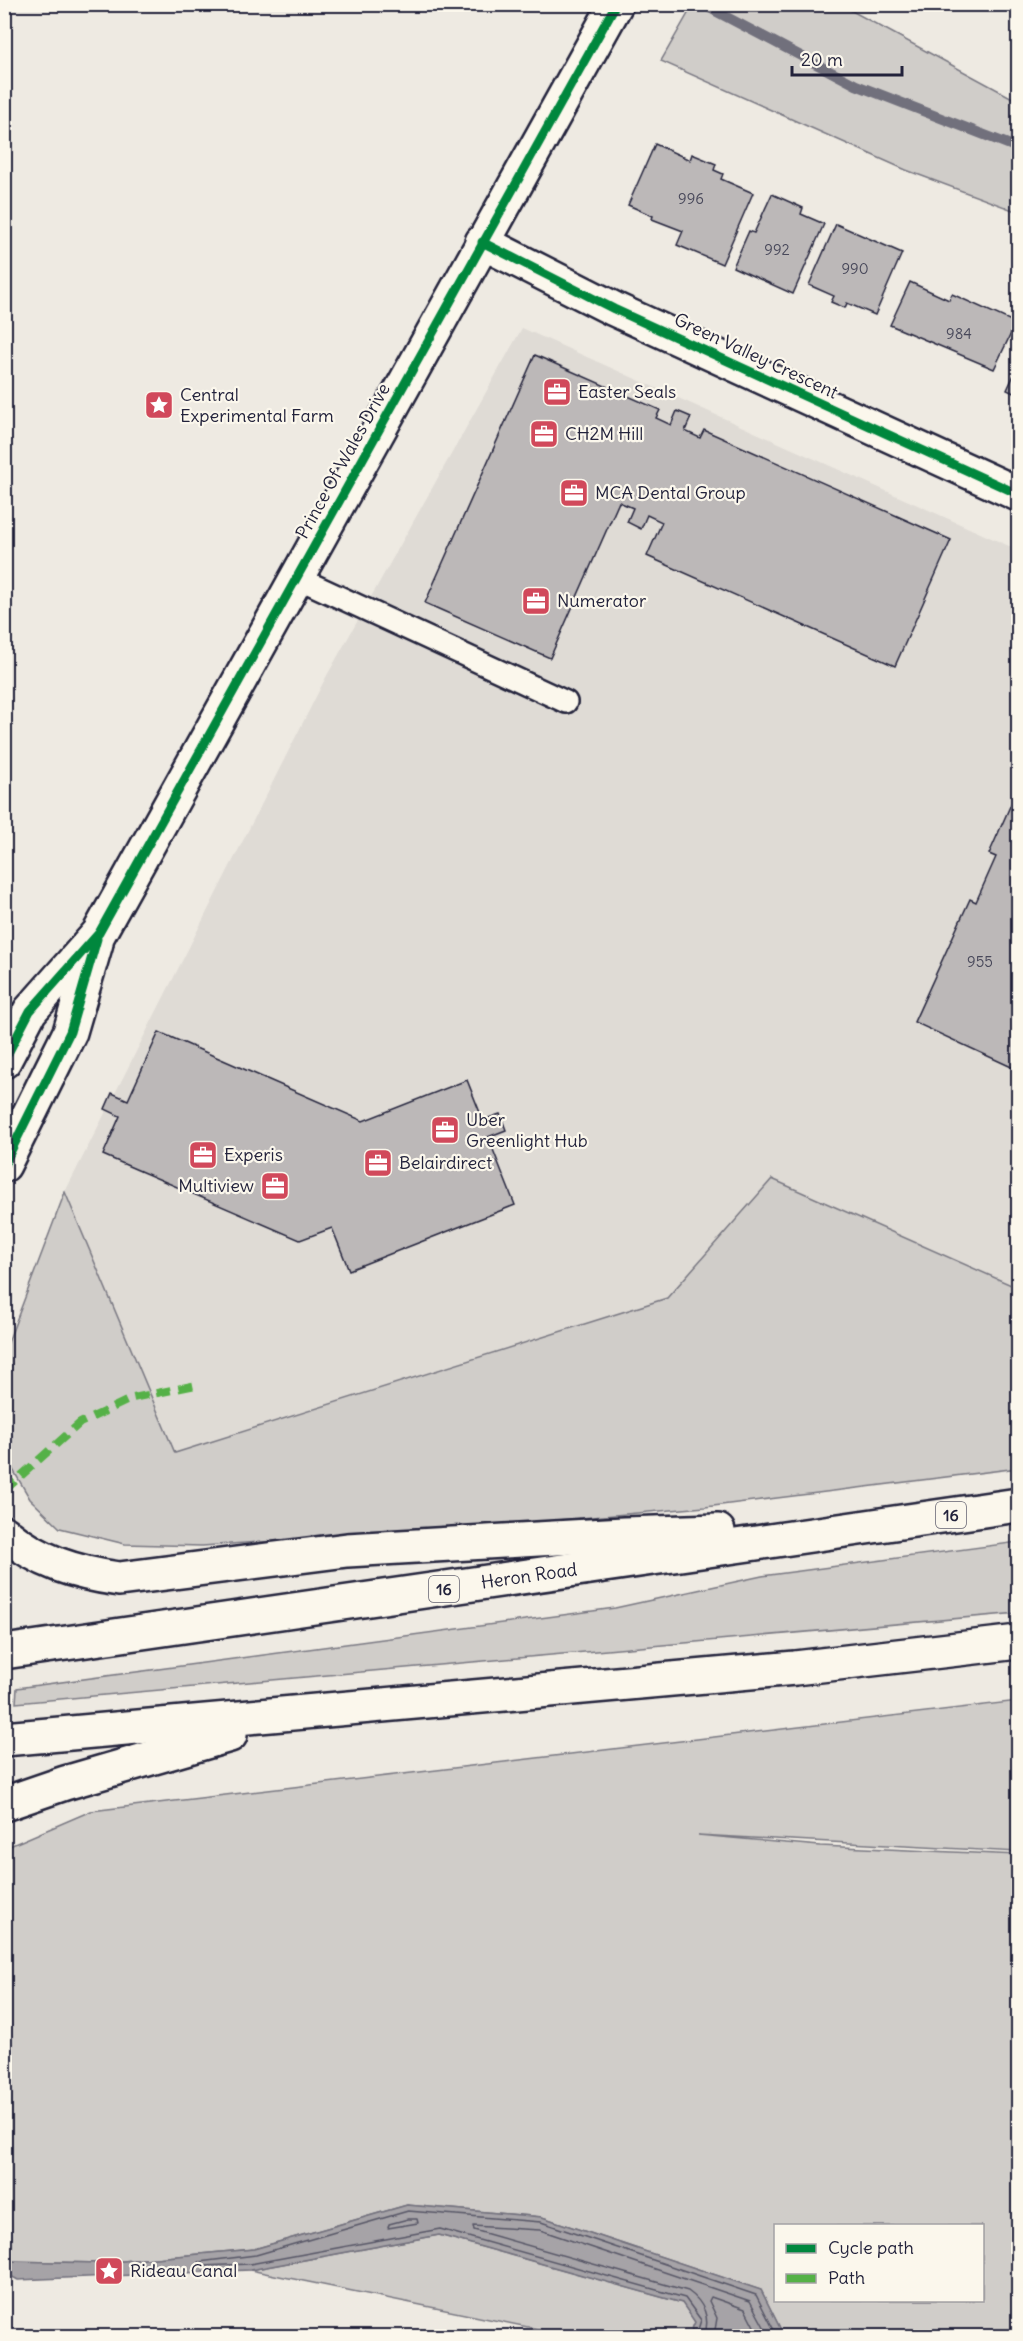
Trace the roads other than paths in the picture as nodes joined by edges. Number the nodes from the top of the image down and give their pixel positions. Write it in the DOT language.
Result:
graph roads {
  1 [pos="616,4"];
  2 [pos="482,242"];
  3 [pos="1018,494"];
  4 [pos="298,578"];
  5 [pos="566,702"];
  6 [pos="99,933"];
  7 [pos="4,1061"];
  8 [pos="4,1165"];
  9 [pos="1018,1505"];
  10 [pos="884,1525"];
  11 [pos="4,1533"];
  12 [pos="1018,1642"];
  13 [pos="4,1652"];
  14 [pos="301,1714"];
  15 [pos="4,1740"];
  16 [pos="4,1804"];
  1 -- 2 [label="main road, Prince Of Wales Drive"];
  2 -- 3 [label="main road, Green Valley Crescent"];
  2 -- 4 [label="main road, Prince Of Wales Drive"];
  4 -- 5 [label="lane"];
  4 -- 6 [label="main road, Prince Of Wales Drive"];
  6 -- 7 [label="main road, Prince Of Wales Drive"];
  6 -- 8 [label="main road, Prince Of Wales Drive"];
  9 -- 10 [label="main road, Heron Road / 16"];
  10 -- 11 [label="main road"];
  10 -- 13 [label="main road, Heron Road / 16"];
  12 -- 14 [label="main road"];
  14 -- 15 [label="main road"];
  14 -- 16 [label="main road"];
}
